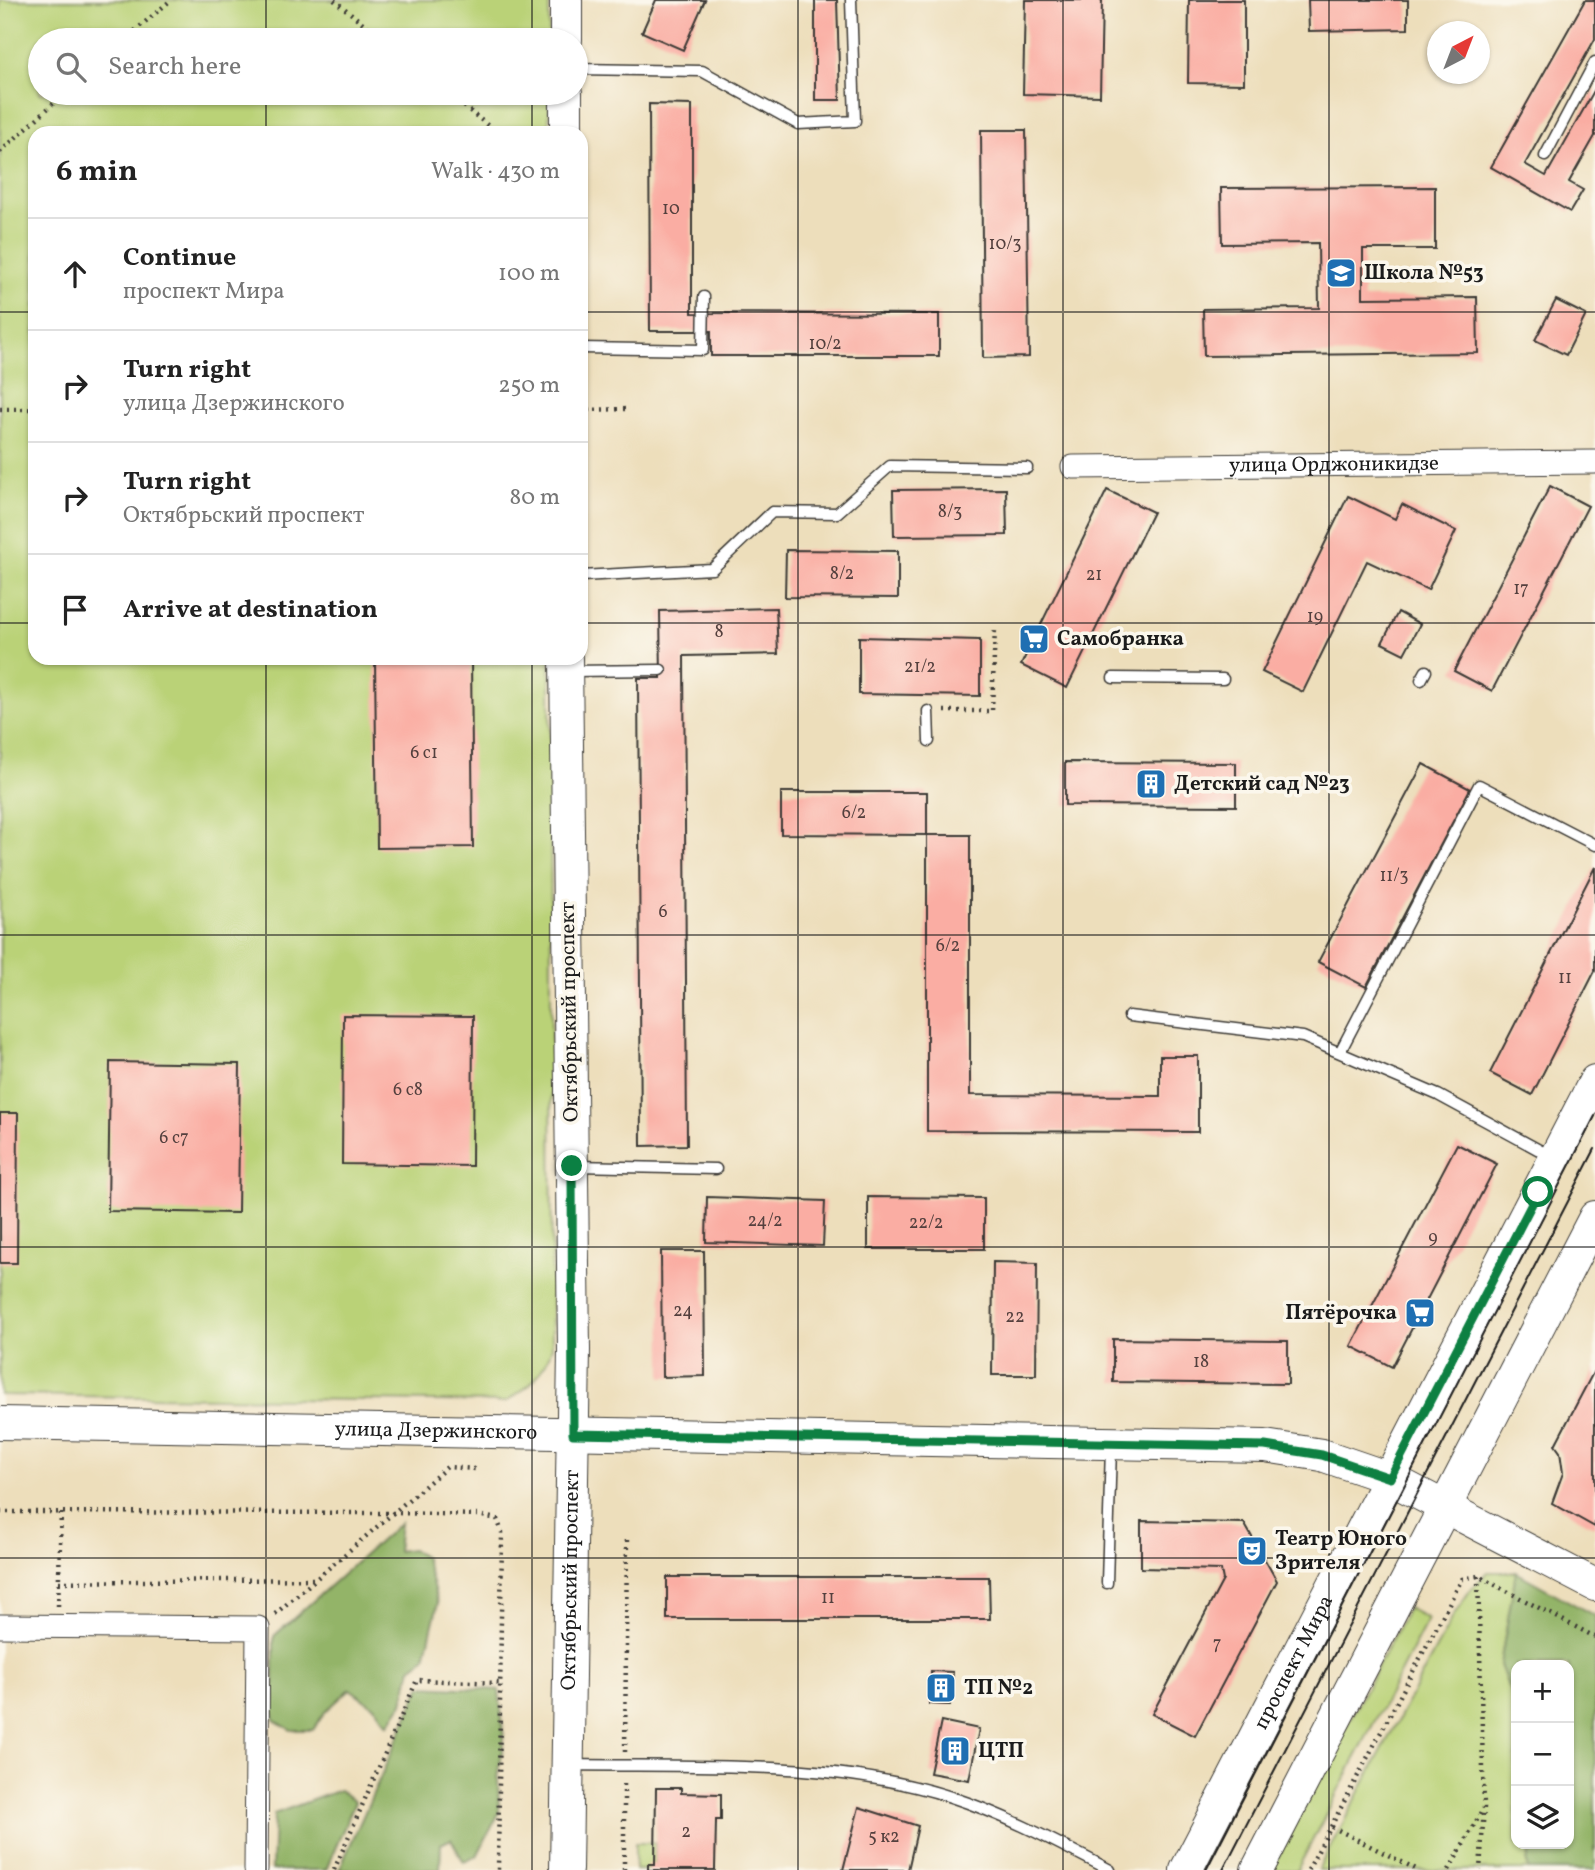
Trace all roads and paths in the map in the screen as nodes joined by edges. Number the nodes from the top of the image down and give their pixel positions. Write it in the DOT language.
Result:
graph roads {
  1 [pos="171,0"];
  2 [pos="334,0"];
  3 [pos="566,0"];
  4 [pos="851,0"];
  5 [pos="138,28"];
  6 [pos="369,28"];
  7 [pos="566,28"];
  8 [pos="1595,62"];
  9 [pos="588,69"];
  10 [pos="52,105"];
  11 [pos="463,105"];
  12 [pos="566,105"];
  13 [pos="29,126"];
  14 [pos="488,126"];
  15 [pos="566,126"];
  16 [pos="28,127"];
  17 [pos="0,152"];
  18 [pos="1545,156"];
  19 [pos="704,297"];
  20 [pos="588,348"];
  21 [pos="0,409"];
  22 [pos="28,409"];
  23 [pos="629,409"];
  24 [pos="588,410"];
  25 [pos="1595,462"];
  26 [pos="1073,467"];
  27 [pos="1027,468"];
  28 [pos="588,576"];
  29 [pos="995,627"];
  30 [pos="566,665"];
  31 [pos="661,670"];
  32 [pos="1113,678"];
  33 [pos="1223,679"];
  34 [pos="928,711"];
  35 [pos="929,741"];
  36 [pos="1595,845"];
  37 [pos="1129,1016"];
  38 [pos="1340,1052"];
  39 [pos="1595,1080"];
  40 [pos="1556,1158"];
  41 [pos="572,1166"];
  42 [pos="716,1169"];
  43 [pos="1594,1220"];
  44 [pos="0,1423"];
  45 [pos="573,1434"];
  46 [pos="1111,1444"];
  47 [pos="475,1469"];
  48 [pos="1390,1478"];
  49 [pos="1445,1506"];
  50 [pos="0,1512"];
  51 [pos="61,1512"];
  52 [pos="394,1513"];
  53 [pos="628,1535"];
  54 [pos="1478,1576"];
  55 [pos="316,1579"];
  56 [pos="59,1582"];
  57 [pos="1107,1583"];
  58 [pos="1595,1585"];
  59 [pos="0,1626"];
  60 [pos="58,1627"];
  61 [pos="258,1628"];
  62 [pos="1595,1637"];
  63 [pos="500,1684"];
  64 [pos="567,1765"];
  65 [pos="625,1766"];
  66 [pos="1484,1807"];
  67 [pos="1331,1827"];
  68 [pos="256,1870"];
  69 [pos="334,1870"];
  70 [pos="498,1870"];
  71 [pos="566,1870"];
  72 [pos="624,1870"];
  73 [pos="1110,1870"];
  74 [pos="1185,1870"];
  75 [pos="1257,1870"];
  76 [pos="1308,1870"];
  77 [pos="1418,1870"];
  78 [pos="1449,1870"];
  79 [pos="1480,1870"];
  1 -- 5 [label="path"];
  2 -- 6 [label="path"];
  3 -- 7 [label="main road"];
  4 -- 9 [label="lane"];
  8 -- 18 [label="lane"];
  10 -- 13 [label="path"];
  11 -- 14 [label="path"];
  12 -- 15 [label="main road"];
  16 -- 17 [label="path"];
  19 -- 20 [label="lane"];
  21 -- 22 [label="path"];
  23 -- 24 [label="path"];
  25 -- 26 [label="street, улица Орджоникидзе"];
  27 -- 28 [label="lane"];
  29 -- 34 [label="path"];
  30 -- 31 [label="lane"];
  30 -- 41 [label="main road, Октябрьский проспект"];
  32 -- 33 [label="lane"];
  34 -- 35 [label="lane"];
  36 -- 38 [label="lane"];
  37 -- 38 [label="lane"];
  38 -- 40 [label="lane"];
  39 -- 40 [label="main road, проспект Мира"];
  40 -- 48 [label="main road, проспект Мира"];
  41 -- 42 [label="lane"];
  41 -- 45 [label="main road, Октябрьский проспект"];
  43 -- 49 [label="main road"];
  44 -- 45 [label="main road, улица Дзержинского"];
  45 -- 46 [label="main road, улица Дзержинского"];
  45 -- 64 [label="main road, Октябрьский проспект"];
  46 -- 48 [label="main road, улица Дзержинского"];
  46 -- 57 [label="lane"];
  47 -- 52 [label="path"];
  48 -- 49 [label="main road, улица Дзержинского"];
  48 -- 74 [label="main road, проспект Мира"];
  49 -- 58 [label="main road, улица Дзержинского"];
  49 -- 75 [label="main road"];
  50 -- 51 [label="path"];
  51 -- 52 [label="path"];
  51 -- 56 [label="path"];
  52 -- 55 [label="path"];
  52 -- 63 [label="path"];
  53 -- 65 [label="path"];
  54 -- 62 [label="path"];
  54 -- 66 [label="path"];
  54 -- 67 [label="path"];
  55 -- 56 [label="path"];
  55 -- 61 [label="path"];
  56 -- 60 [label="path"];
  59 -- 60 [label="street"];
  60 -- 61 [label="street"];
  61 -- 68 [label="street"];
  63 -- 69 [label="path"];
  63 -- 70 [label="path"];
  64 -- 65 [label="lane"];
  64 -- 71 [label="main road, Октябрьский проспект"];
  65 -- 72 [label="path"];
  65 -- 73 [label="lane"];
  66 -- 78 [label="path"];
  66 -- 79 [label="path"];
  67 -- 76 [label="path"];
  67 -- 77 [label="path"];
}
